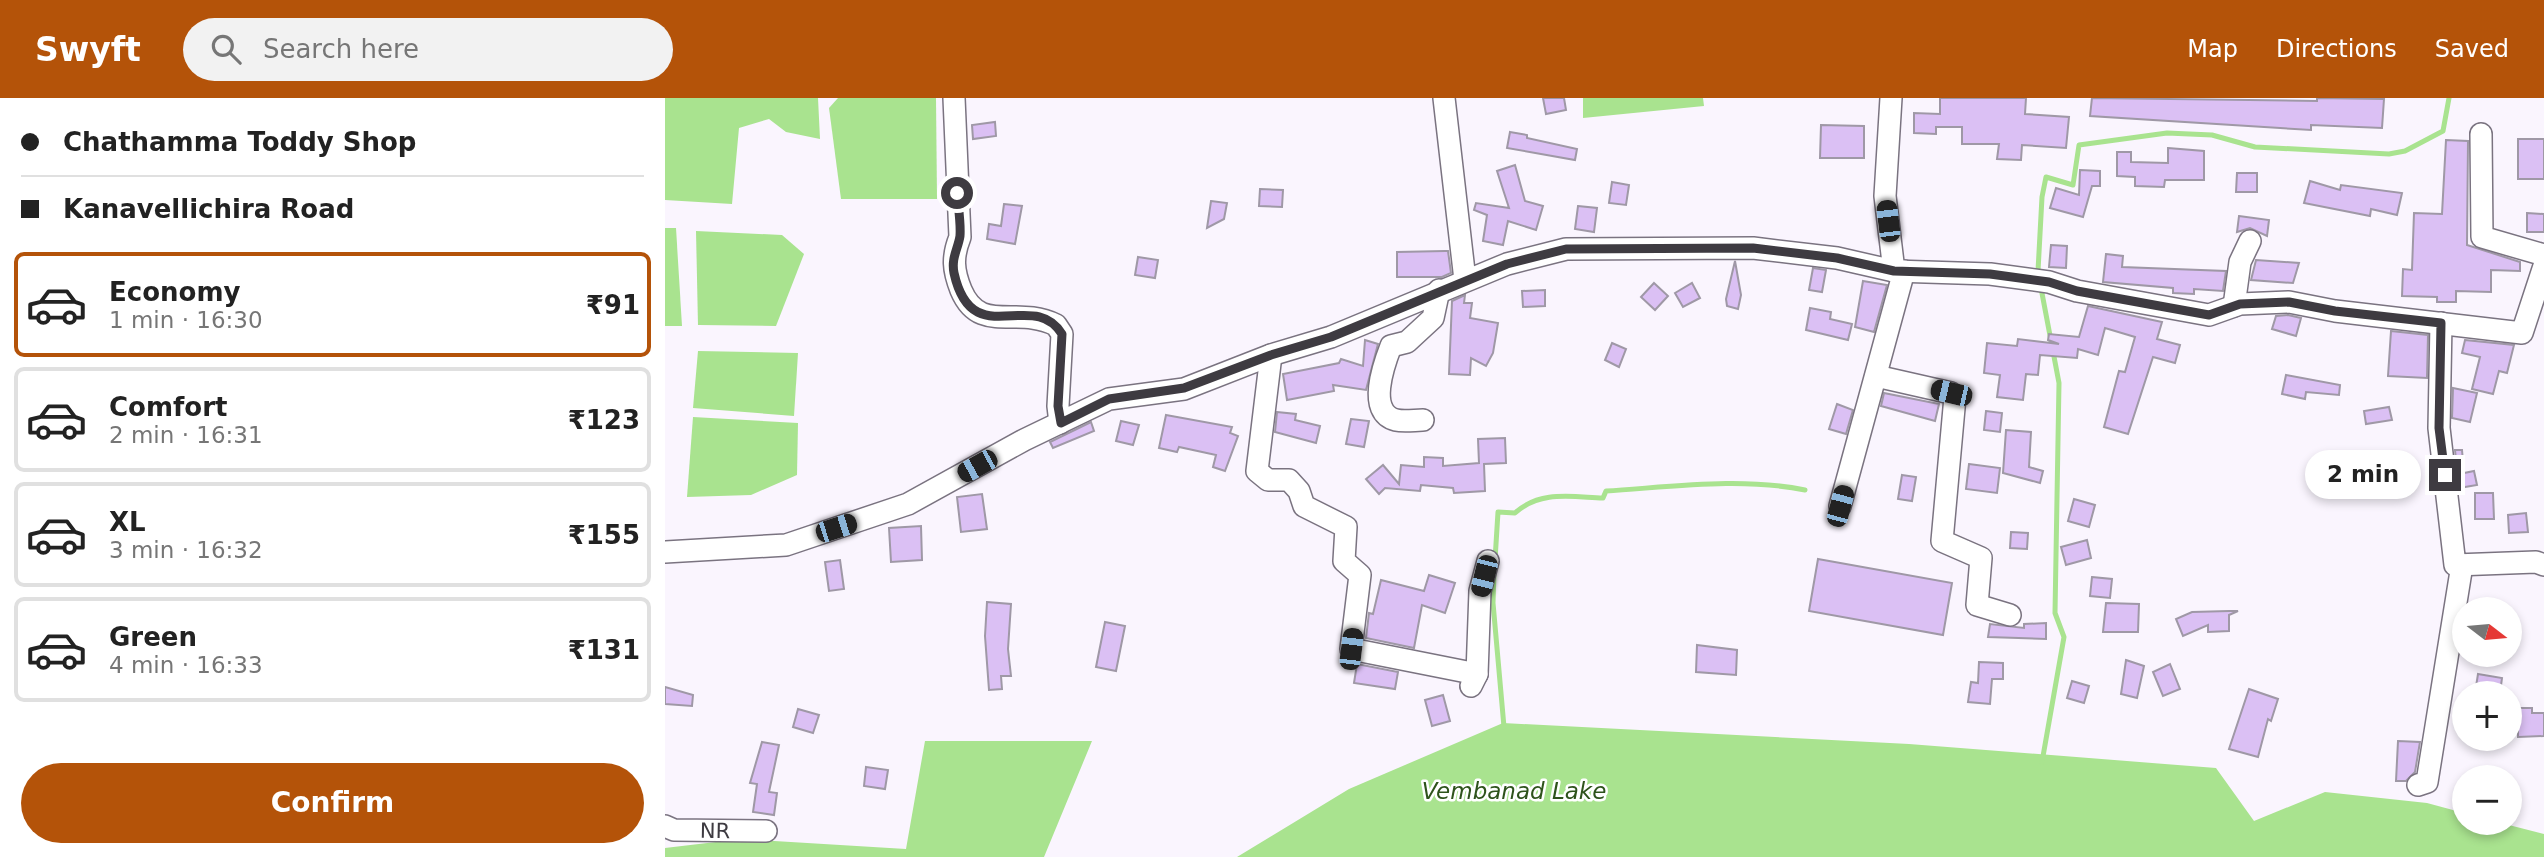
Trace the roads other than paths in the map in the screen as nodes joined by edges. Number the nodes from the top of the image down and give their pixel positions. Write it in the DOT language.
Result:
graph roads {
  1 [pos="954,98"];
  2 [pos="1444,98"];
  3 [pos="1891,98"];
  4 [pos="2481,134"];
  5 [pos="2250,241"];
  6 [pos="2544,256"];
  7 [pos="2544,265"];
  8 [pos="1899,271"];
  9 [pos="1465,280"];
  10 [pos="1439,290"];
  11 [pos="2234,306"];
  12 [pos="2441,323"];
  13 [pos="1271,355"];
  14 [pos="1875,376"];
  15 [pos="1423,420"];
  16 [pos="1061,423"];
  17 [pos="1840,506"];
  18 [pos="665,552"];
  19 [pos="1488,561"];
  20 [pos="2462,565"];
  21 [pos="2544,565"];
  22 [pos="2010,615"];
  23 [pos="2418,785"];
  24 [pos="665,826"];
  25 [pos="766,831"];
  1 -- 16 [label="street"];
  2 -- 9 [label="street"];
  3 -- 8 [label="street"];
  4 -- 6 [label="street"];
  5 -- 11 [label="street"];
  7 -- 12 [label="street"];
  8 -- 9 [label="street"];
  8 -- 11 [label="street"];
  8 -- 14 [label="street"];
  9 -- 10 [label="street"];
  10 -- 13 [label="street"];
  10 -- 15 [label="street"];
  11 -- 12 [label="street"];
  12 -- 20 [label="street"];
  13 -- 16 [label="street"];
  13 -- 19 [label="street"];
  14 -- 17 [label="street"];
  14 -- 22 [label="street"];
  16 -- 18 [label="street"];
  20 -- 21 [label="street"];
  20 -- 23 [label="street"];
  24 -- 25 [label="street, NR"];
}
